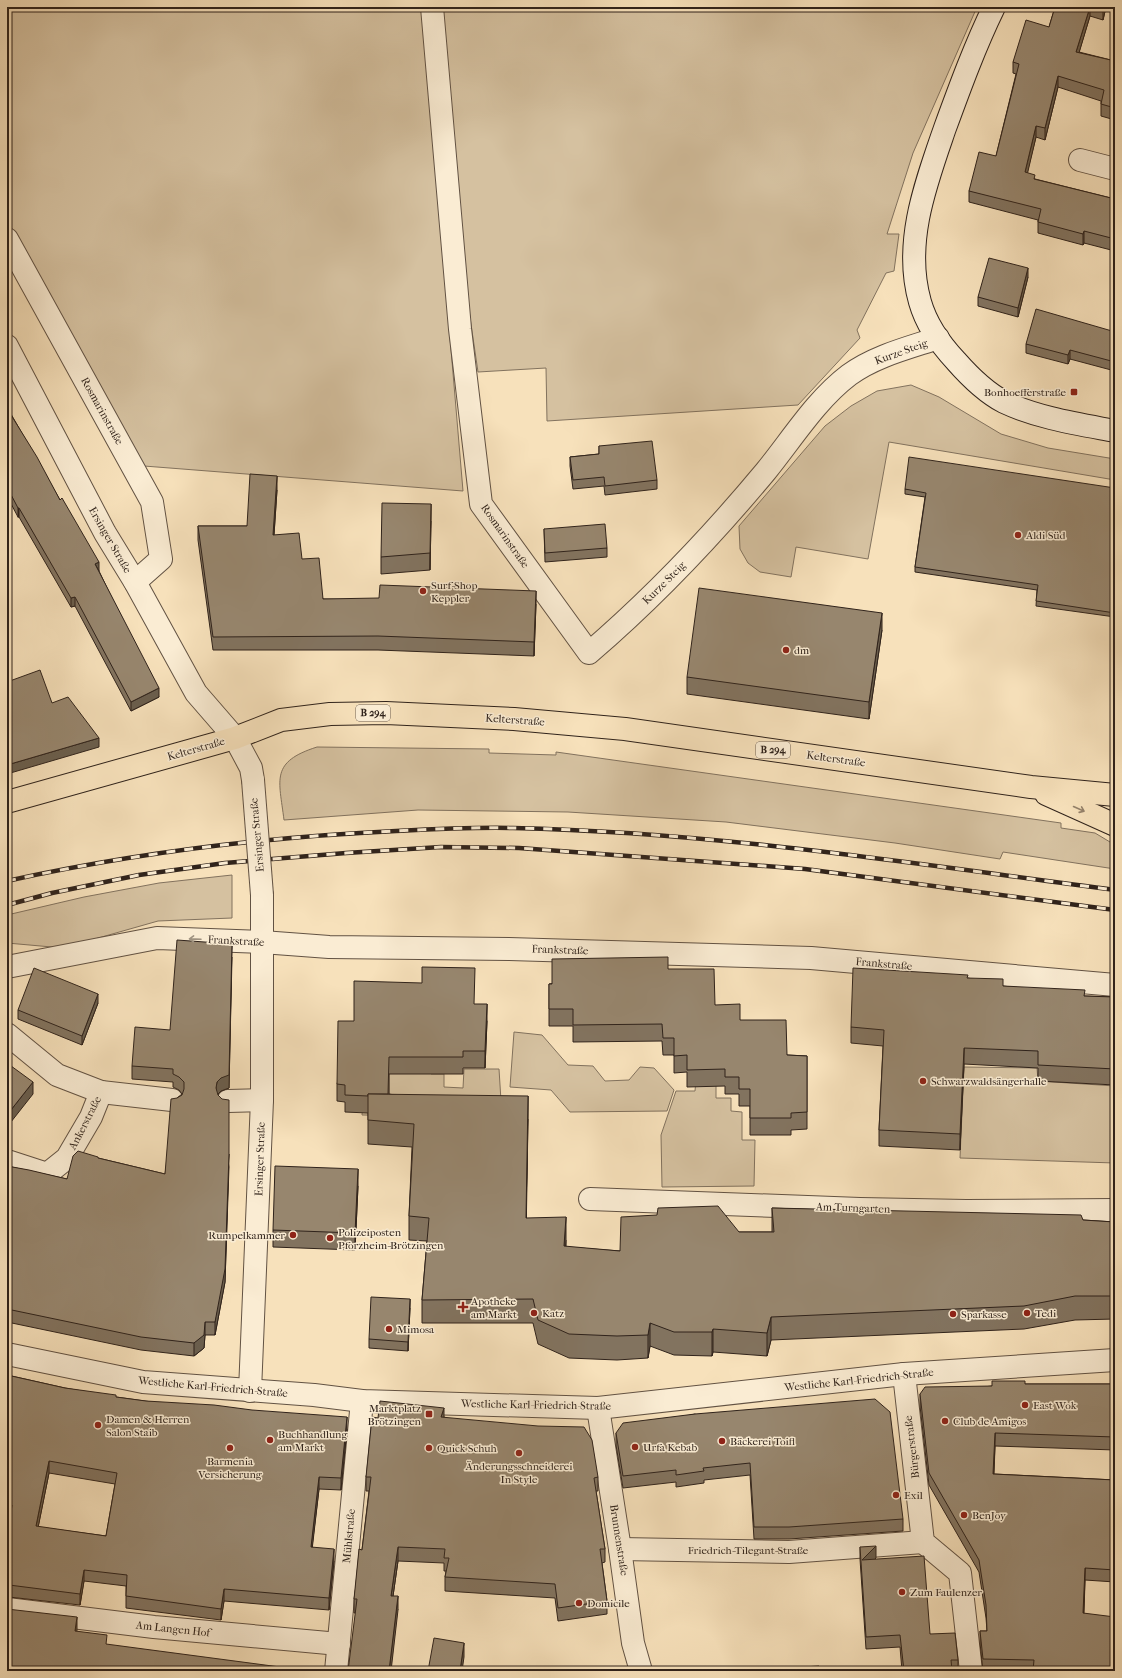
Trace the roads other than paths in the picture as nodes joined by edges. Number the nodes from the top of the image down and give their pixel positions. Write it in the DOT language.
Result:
graph roads {
  1 [pos="432,7"];
  2 [pos="994,7"];
  3 [pos="1080,160"];
  4 [pos="1115,169"];
  5 [pos="7,239"];
  6 [pos="938,338"];
  7 [pos="7,346"];
  8 [pos="1115,432"];
  9 [pos="135,582"];
  10 [pos="589,653"];
  11 [pos="234,738"];
  12 [pos="1030,787"];
  13 [pos="1115,795"];
  14 [pos="7,802"];
  15 [pos="1115,825"];
  16 [pos="262,942"];
  17 [pos="7,967"];
  18 [pos="1115,985"];
  19 [pos="7,1034"];
  20 [pos="101,1092"];
  21 [pos="172,1100"];
  22 [pos="262,1100"];
  23 [pos="228,1101"];
  24 [pos="7,1161"];
  25 [pos="590,1199"];
  26 [pos="1115,1210"];
  27 [pos="7,1354"];
  28 [pos="1115,1360"];
  29 [pos="904,1374"];
  30 [pos="250,1391"];
  31 [pos="362,1400"];
  32 [pos="598,1408"];
  33 [pos="924,1542"];
  34 [pos="620,1549"];
  35 [pos="7,1609"];
  36 [pos="339,1644"];
  37 [pos="336,1671"];
  38 [pos="641,1671"];
  39 [pos="971,1671"];
  1 -- 10 [label="street, Rosmarinstraße"];
  2 -- 6 [label="street, Kurze Steig"];
  3 -- 4 [label="street"];
  5 -- 9 [label="street, Rosmarinstraße"];
  6 -- 8 [label="street"];
  6 -- 10 [label="street, Kurze Steig"];
  7 -- 9 [label="street, Ersinger Straße"];
  9 -- 11 [label="street, Ersinger Straße"];
  11 -- 12 [label="main road, Kelterstraße / B 294"];
  11 -- 14 [label="main road, Kelterstraße / B 294"];
  11 -- 16 [label="street, Ersinger Straße, bridge"];
  12 -- 13 [label="main road, Kelterstraße / B 294"];
  12 -- 15 [label="main road, Kelterstraße / B 294, one-way"];
  16 -- 17 [label="street, Frankstraße, one-way"];
  16 -- 18 [label="street, Frankstraße"];
  16 -- 22 [label="street, Ersinger Straße"];
  19 -- 20 [label="street, Ankerstraße"];
  20 -- 21 [label="street, Ankerstraße"];
  20 -- 24 [label="street, Ankerstraße"];
  22 -- 23 [label="street"];
  22 -- 30 [label="street, Ersinger Straße"];
  25 -- 26 [label="street, Am Turngarten"];
  27 -- 30 [label="street, Westliche Karl-Friedrich-Straße"];
  28 -- 29 [label="street, Westliche Karl-Friedrich-Straße"];
  29 -- 32 [label="street, Westliche Karl-Friedrich-Straße"];
  29 -- 33 [label="street, Bürgerstraße"];
  30 -- 31 [label="street, Westliche Karl-Friedrich-Straße"];
  31 -- 32 [label="street, Westliche Karl-Friedrich-Straße"];
  31 -- 36 [label="street, Mühlstraße"];
  32 -- 34 [label="street, Brunnenstraße"];
  33 -- 34 [label="street, Friedrich-Tilegant-Straße"];
  33 -- 39 [label="street"];
  34 -- 38 [label="street, Brunnenstraße"];
  35 -- 36 [label="street, Am Langen Hof"];
  36 -- 37 [label="street, Mühlstraße"];
}
